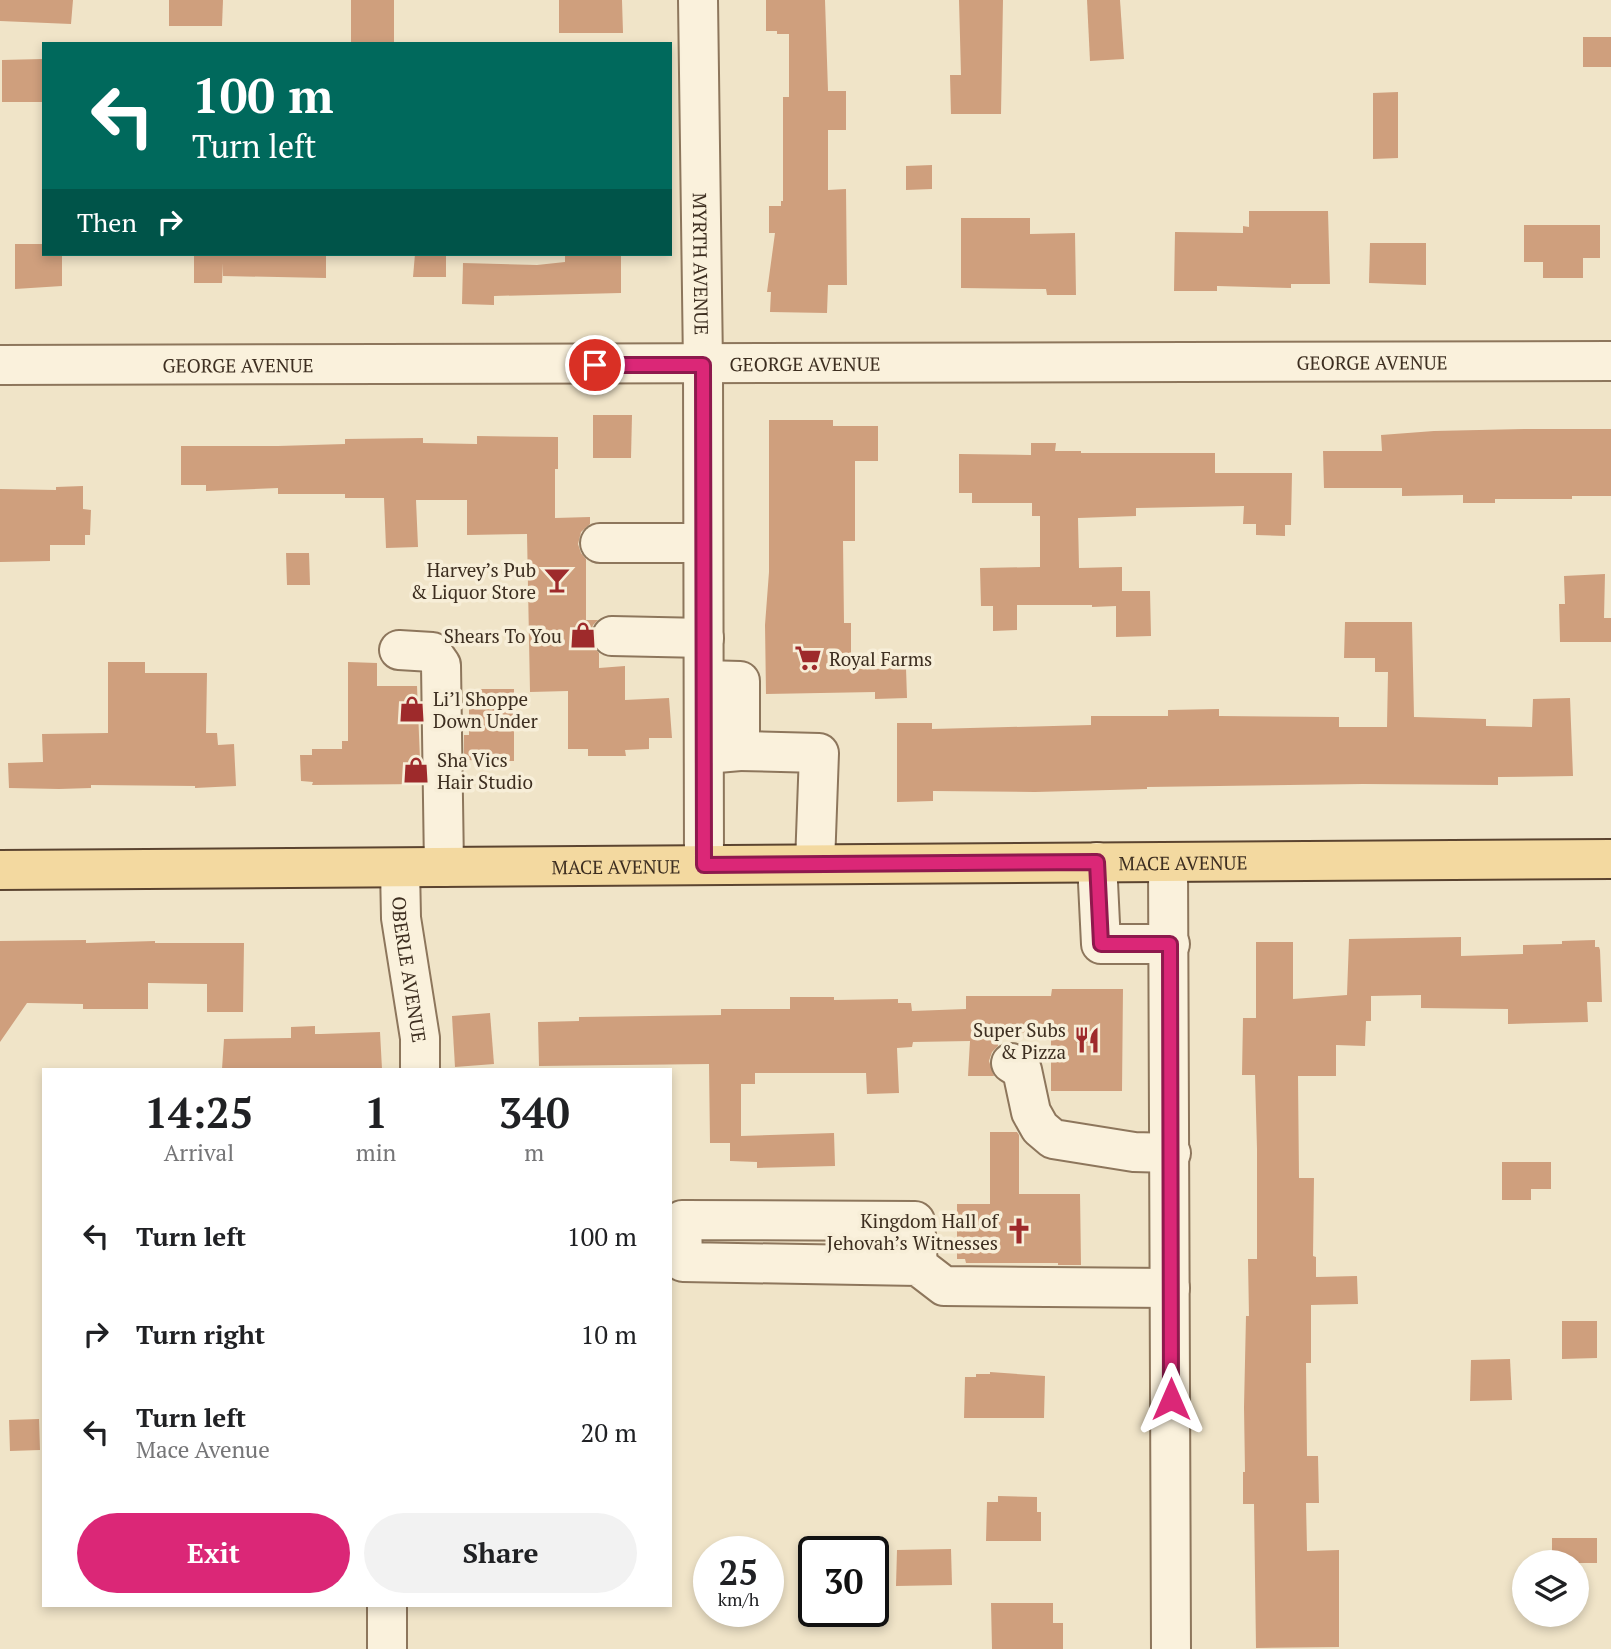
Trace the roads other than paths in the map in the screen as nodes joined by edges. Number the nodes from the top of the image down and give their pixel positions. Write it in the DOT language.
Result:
graph roads {
  1 [pos="698,0"];
  2 [pos="1611,361"];
  3 [pos="0,365"];
  4 [pos="703,365"];
  5 [pos="600,543"];
  6 [pos="703,543"];
  7 [pos="612,636"];
  8 [pos="704,638"];
  9 [pos="399,650"];
  10 [pos="722,752"];
  11 [pos="1611,859"];
  12 [pos="1097,862"];
  13 [pos="1168,862"];
  14 [pos="815,864"];
  15 [pos="704,865"];
  16 [pos="400,867"];
  17 [pos="444,867"];
  18 [pos="0,870"];
  19 [pos="1170,944"];
  20 [pos="1011,1063"];
  21 [pos="421,1068"];
  22 [pos="1171,1153"];
  23 [pos="918,1266"];
  24 [pos="1170,1288"];
  25 [pos="387,1607"];
  26 [pos="387,1649"];
  27 [pos="1171,1649"];
  1 -- 4 [label="street, MYRTH AVENUE"];
  2 -- 4 [label="street, GEORGE AVENUE"];
  3 -- 4 [label="street, GEORGE AVENUE"];
  4 -- 6 [label="street, MYRTH AVENUE"];
  5 -- 6 [label="street"];
  6 -- 8 [label="street, MYRTH AVENUE"];
  7 -- 8 [label="street"];
  8 -- 10 [label="street, MYRTH AVENUE"];
  9 -- 17 [label="street"];
  10 -- 14 [label="street"];
  10 -- 15 [label="street, MYRTH AVENUE"];
  11 -- 13 [label="main road, MACE AVENUE"];
  12 -- 13 [label="main road, MACE AVENUE"];
  12 -- 14 [label="main road, MACE AVENUE"];
  12 -- 19 [label="street"];
  13 -- 19 [label="street"];
  14 -- 15 [label="main road, MACE AVENUE"];
  15 -- 17 [label="main road, MACE AVENUE"];
  16 -- 17 [label="main road, MACE AVENUE"];
  16 -- 18 [label="main road, MACE AVENUE"];
  16 -- 21 [label="street, OBERLE AVENUE"];
  19 -- 22 [label="street"];
  20 -- 22 [label="street"];
  22 -- 24 [label="street"];
  23 -- 23 [label="street"];
  23 -- 24 [label="street"];
  24 -- 27 [label="street"];
  25 -- 26 [label="street"];
}
